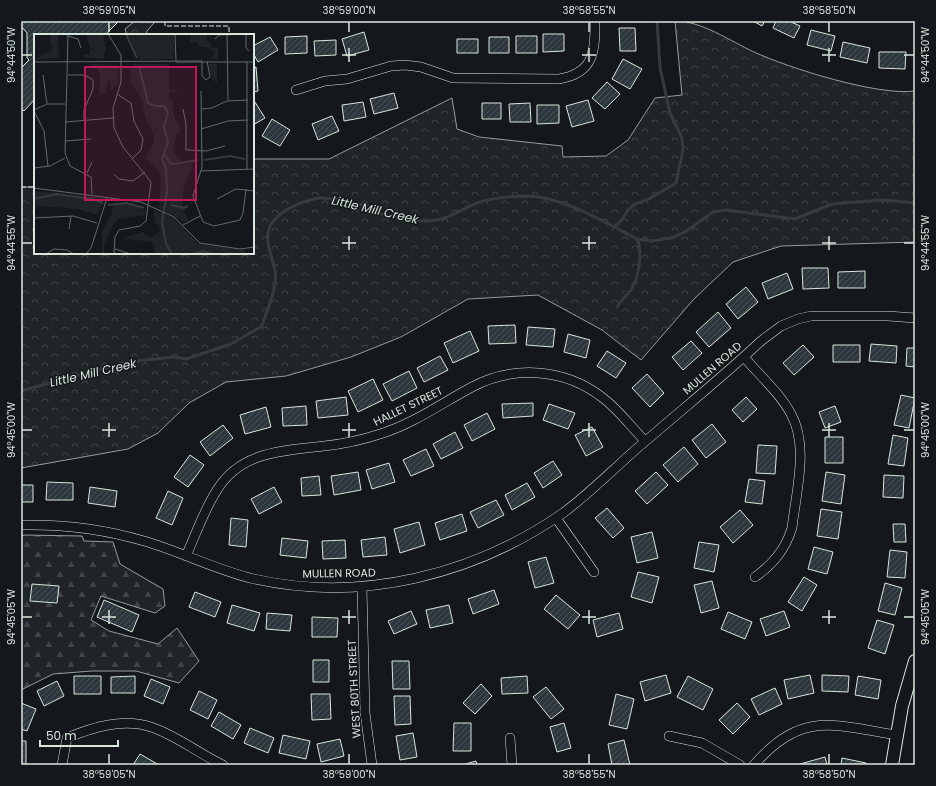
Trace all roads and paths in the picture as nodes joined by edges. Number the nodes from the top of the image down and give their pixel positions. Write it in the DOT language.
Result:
graph roads {
  1 [pos="595,21"];
  2 [pos="296,90"];
  3 [pos="915,318"];
  4 [pos="744,357"];
  5 [pos="645,441"];
  6 [pos="556,518"];
  7 [pos="21,525"];
  8 [pos="186,556"];
  9 [pos="594,572"];
  10 [pos="755,577"];
  11 [pos="362,587"];
  12 [pos="915,661"];
  13 [pos="896,734"];
  14 [pos="669,736"];
  15 [pos="510,738"];
  16 [pos="62,765"];
  17 [pos="223,765"];
  18 [pos="372,765"];
  19 [pos="512,765"];
  20 [pos="740,765"];
  21 [pos="754,765"];
  22 [pos="892,765"];
  1 -- 2 [label="street"];
  3 -- 4 [label="street, MULLEN ROAD"];
  4 -- 5 [label="street, MULLEN ROAD"];
  4 -- 10 [label="street"];
  5 -- 6 [label="street, MULLEN ROAD"];
  5 -- 8 [label="street, HALLET STREET"];
  6 -- 9 [label="street"];
  6 -- 11 [label="street, MULLEN ROAD"];
  7 -- 8 [label="street, MULLEN ROAD"];
  8 -- 11 [label="street, MULLEN ROAD"];
  11 -- 18 [label="street, WEST 80TH STREET"];
  12 -- 13 [label="street"];
  13 -- 21 [label="street"];
  13 -- 22 [label="street"];
  14 -- 20 [label="street"];
  15 -- 19 [label="street"];
  16 -- 17 [label="street"];
}
